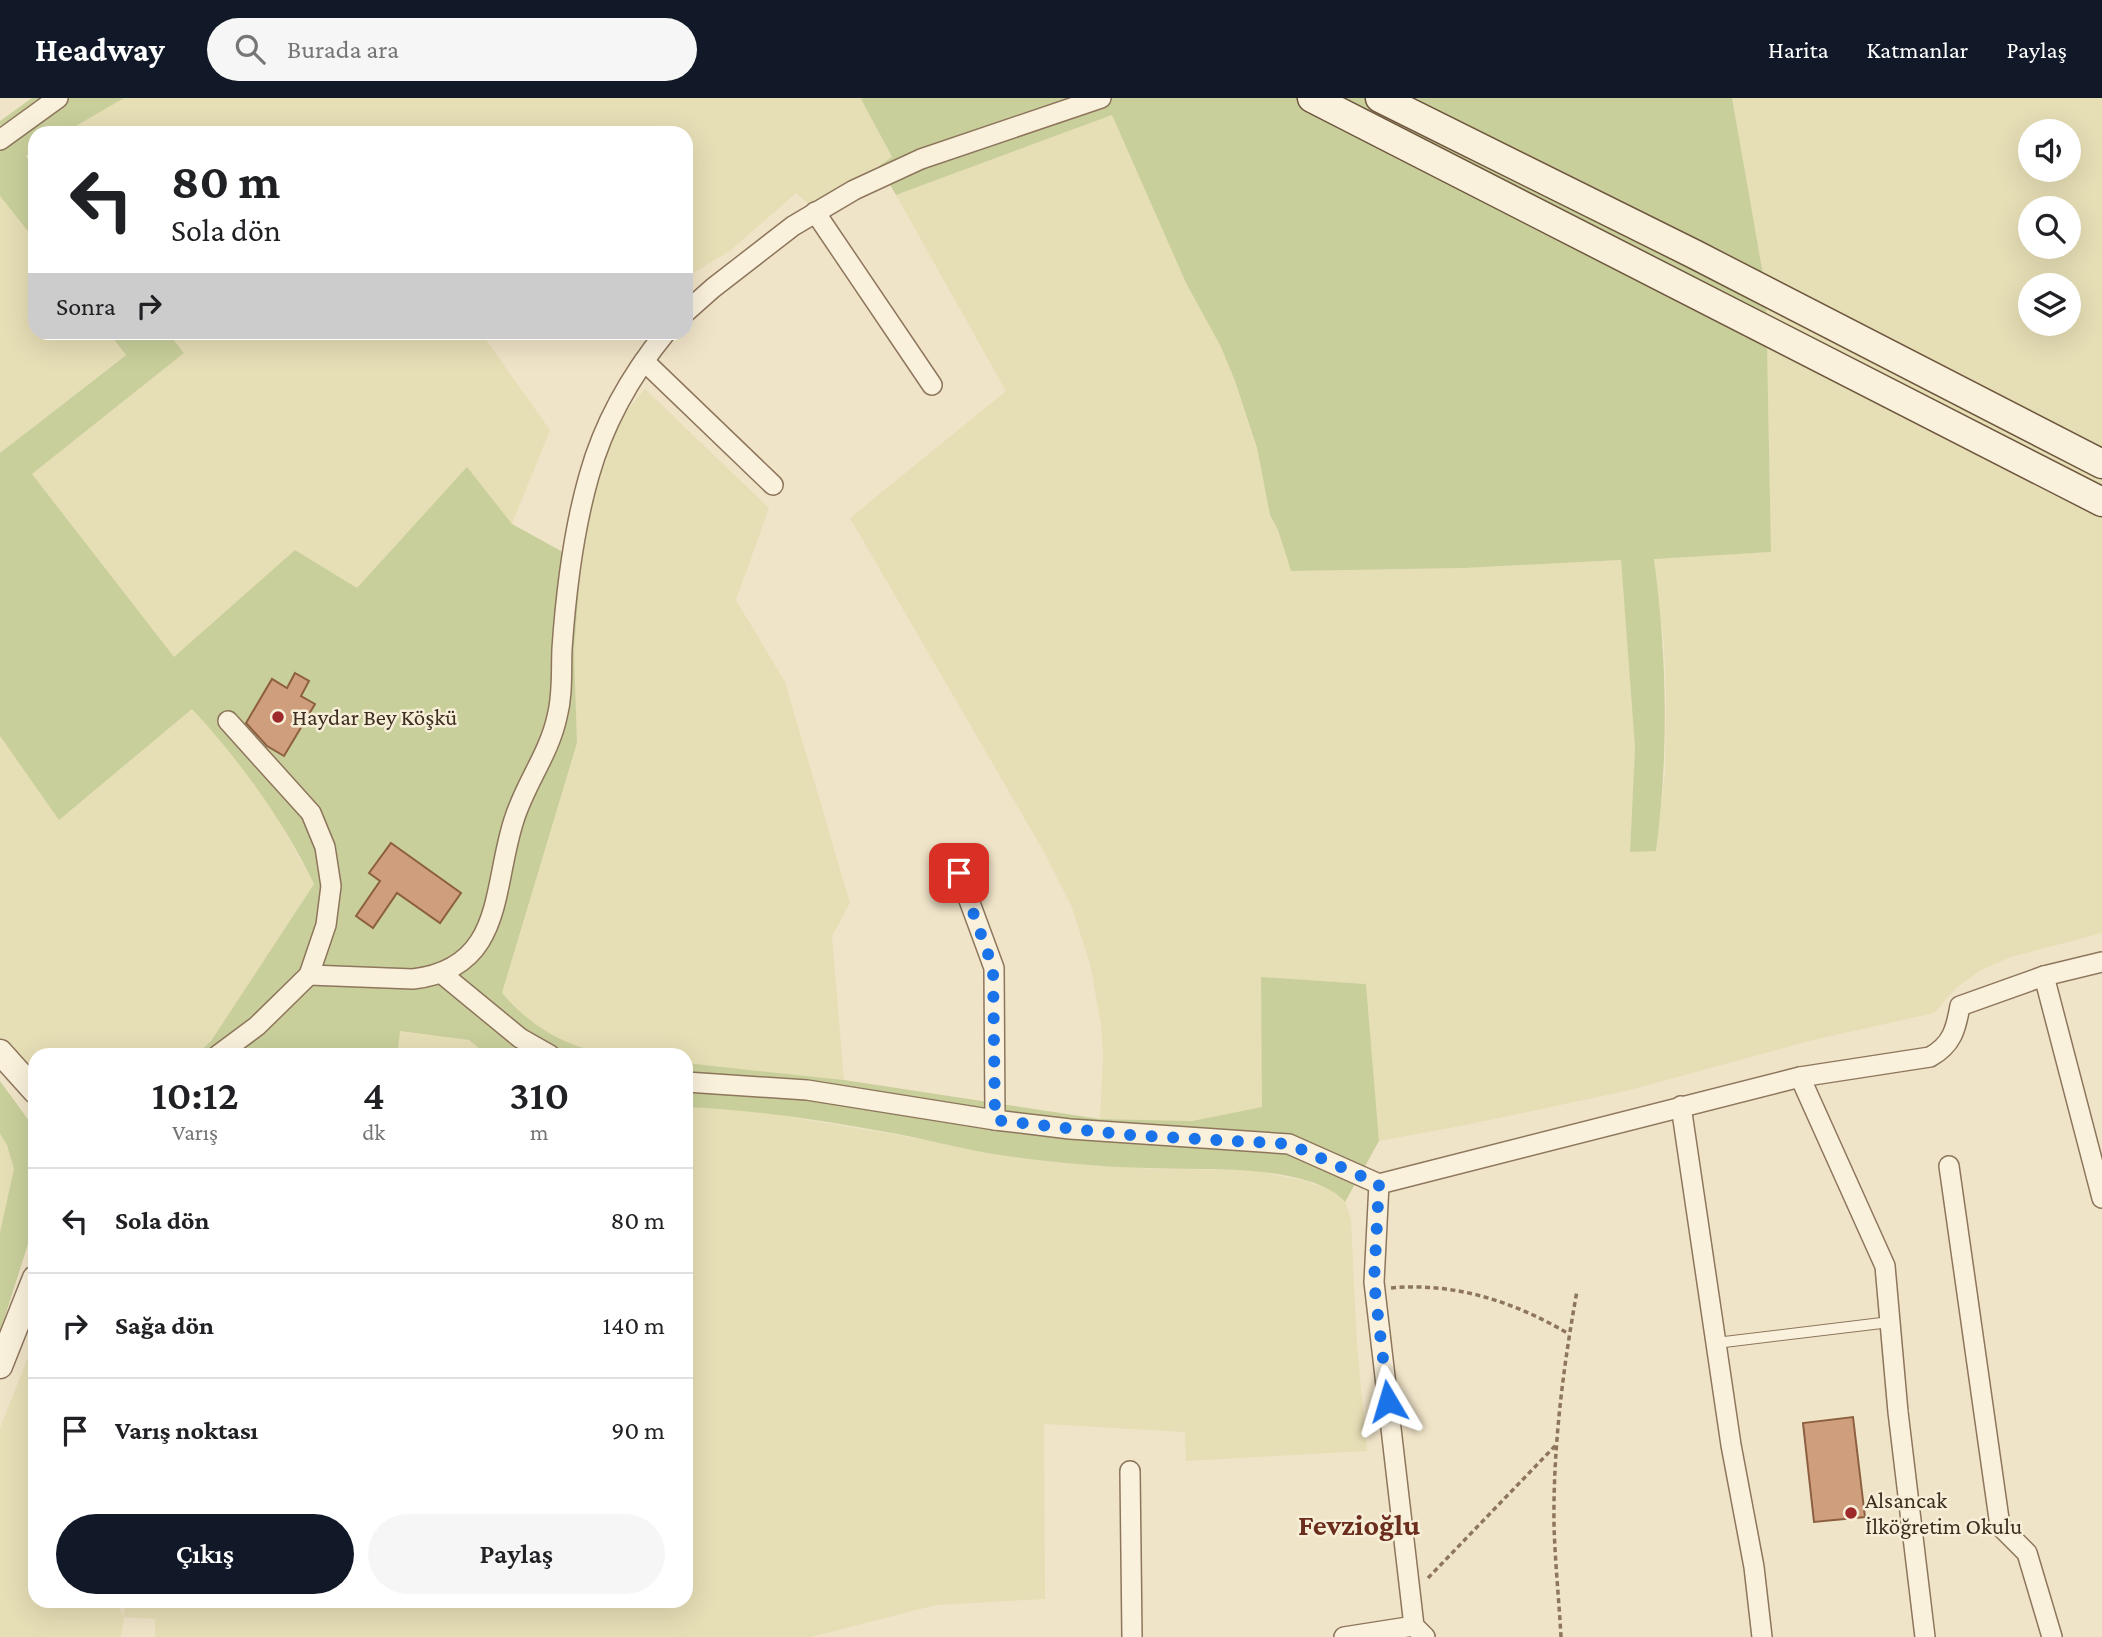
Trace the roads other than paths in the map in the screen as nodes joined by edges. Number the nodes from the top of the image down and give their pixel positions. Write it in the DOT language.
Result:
graph roads {
  1 [pos="58,98"];
  2 [pos="1101,98"];
  3 [pos="1312,98"];
  4 [pos="1380,98"];
  5 [pos="0,140"];
  6 [pos="816,212"];
  7 [pos="693,306"];
  8 [pos="660,340"];
  9 [pos="644,361"];
  10 [pos="932,385"];
  11 [pos="2102,464"];
  12 [pos="773,485"];
  13 [pos="2102,502"];
  14 [pos="228,721"];
  15 [pos="959,873"];
  16 [pos="2102,962"];
  17 [pos="441,973"];
  18 [pos="309,975"];
  19 [pos="2044,976"];
  20 [pos="227,1048"];
  21 [pos="538,1048"];
  22 [pos="0,1052"];
  23 [pos="1800,1077"];
  24 [pos="693,1082"];
  25 [pos="28,1083"];
  26 [pos="1681,1106"];
  27 [pos="995,1120"];
  28 [pos="1950,1166"];
  29 [pos="1379,1184"];
  30 [pos="2102,1198"];
  31 [pos="28,1296"];
  32 [pos="1890,1322"];
  33 [pos="1716,1343"];
  34 [pos="0,1366"];
  35 [pos="1130,1471"];
  36 [pos="1420,1631"];
  37 [pos="1132,1637"];
  38 [pos="1344,1637"];
  39 [pos="1762,1637"];
  40 [pos="1925,1637"];
  41 [pos="2052,1637"];
  1 -- 5 [label="street"];
  2 -- 6 [label="street"];
  3 -- 13 [label="main road"];
  4 -- 11 [label="main road"];
  6 -- 7 [label="street"];
  6 -- 10 [label="street"];
  8 -- 9 [label="street"];
  9 -- 12 [label="street"];
  9 -- 17 [label="street"];
  14 -- 18 [label="street"];
  15 -- 27 [label="street"];
  16 -- 19 [label="street"];
  17 -- 18 [label="street"];
  17 -- 21 [label="street"];
  18 -- 20 [label="street"];
  19 -- 23 [label="street"];
  19 -- 30 [label="street"];
  22 -- 25 [label="street"];
  23 -- 26 [label="street"];
  23 -- 32 [label="street"];
  24 -- 27 [label="street"];
  26 -- 29 [label="street"];
  26 -- 33 [label="street"];
  27 -- 29 [label="street"];
  28 -- 41 [label="street"];
  29 -- 36 [label="street"];
  31 -- 34 [label="street"];
  32 -- 33 [label="lane"];
  32 -- 40 [label="street"];
  33 -- 39 [label="street"];
  35 -- 37 [label="street"];
  36 -- 38 [label="street"];
}
